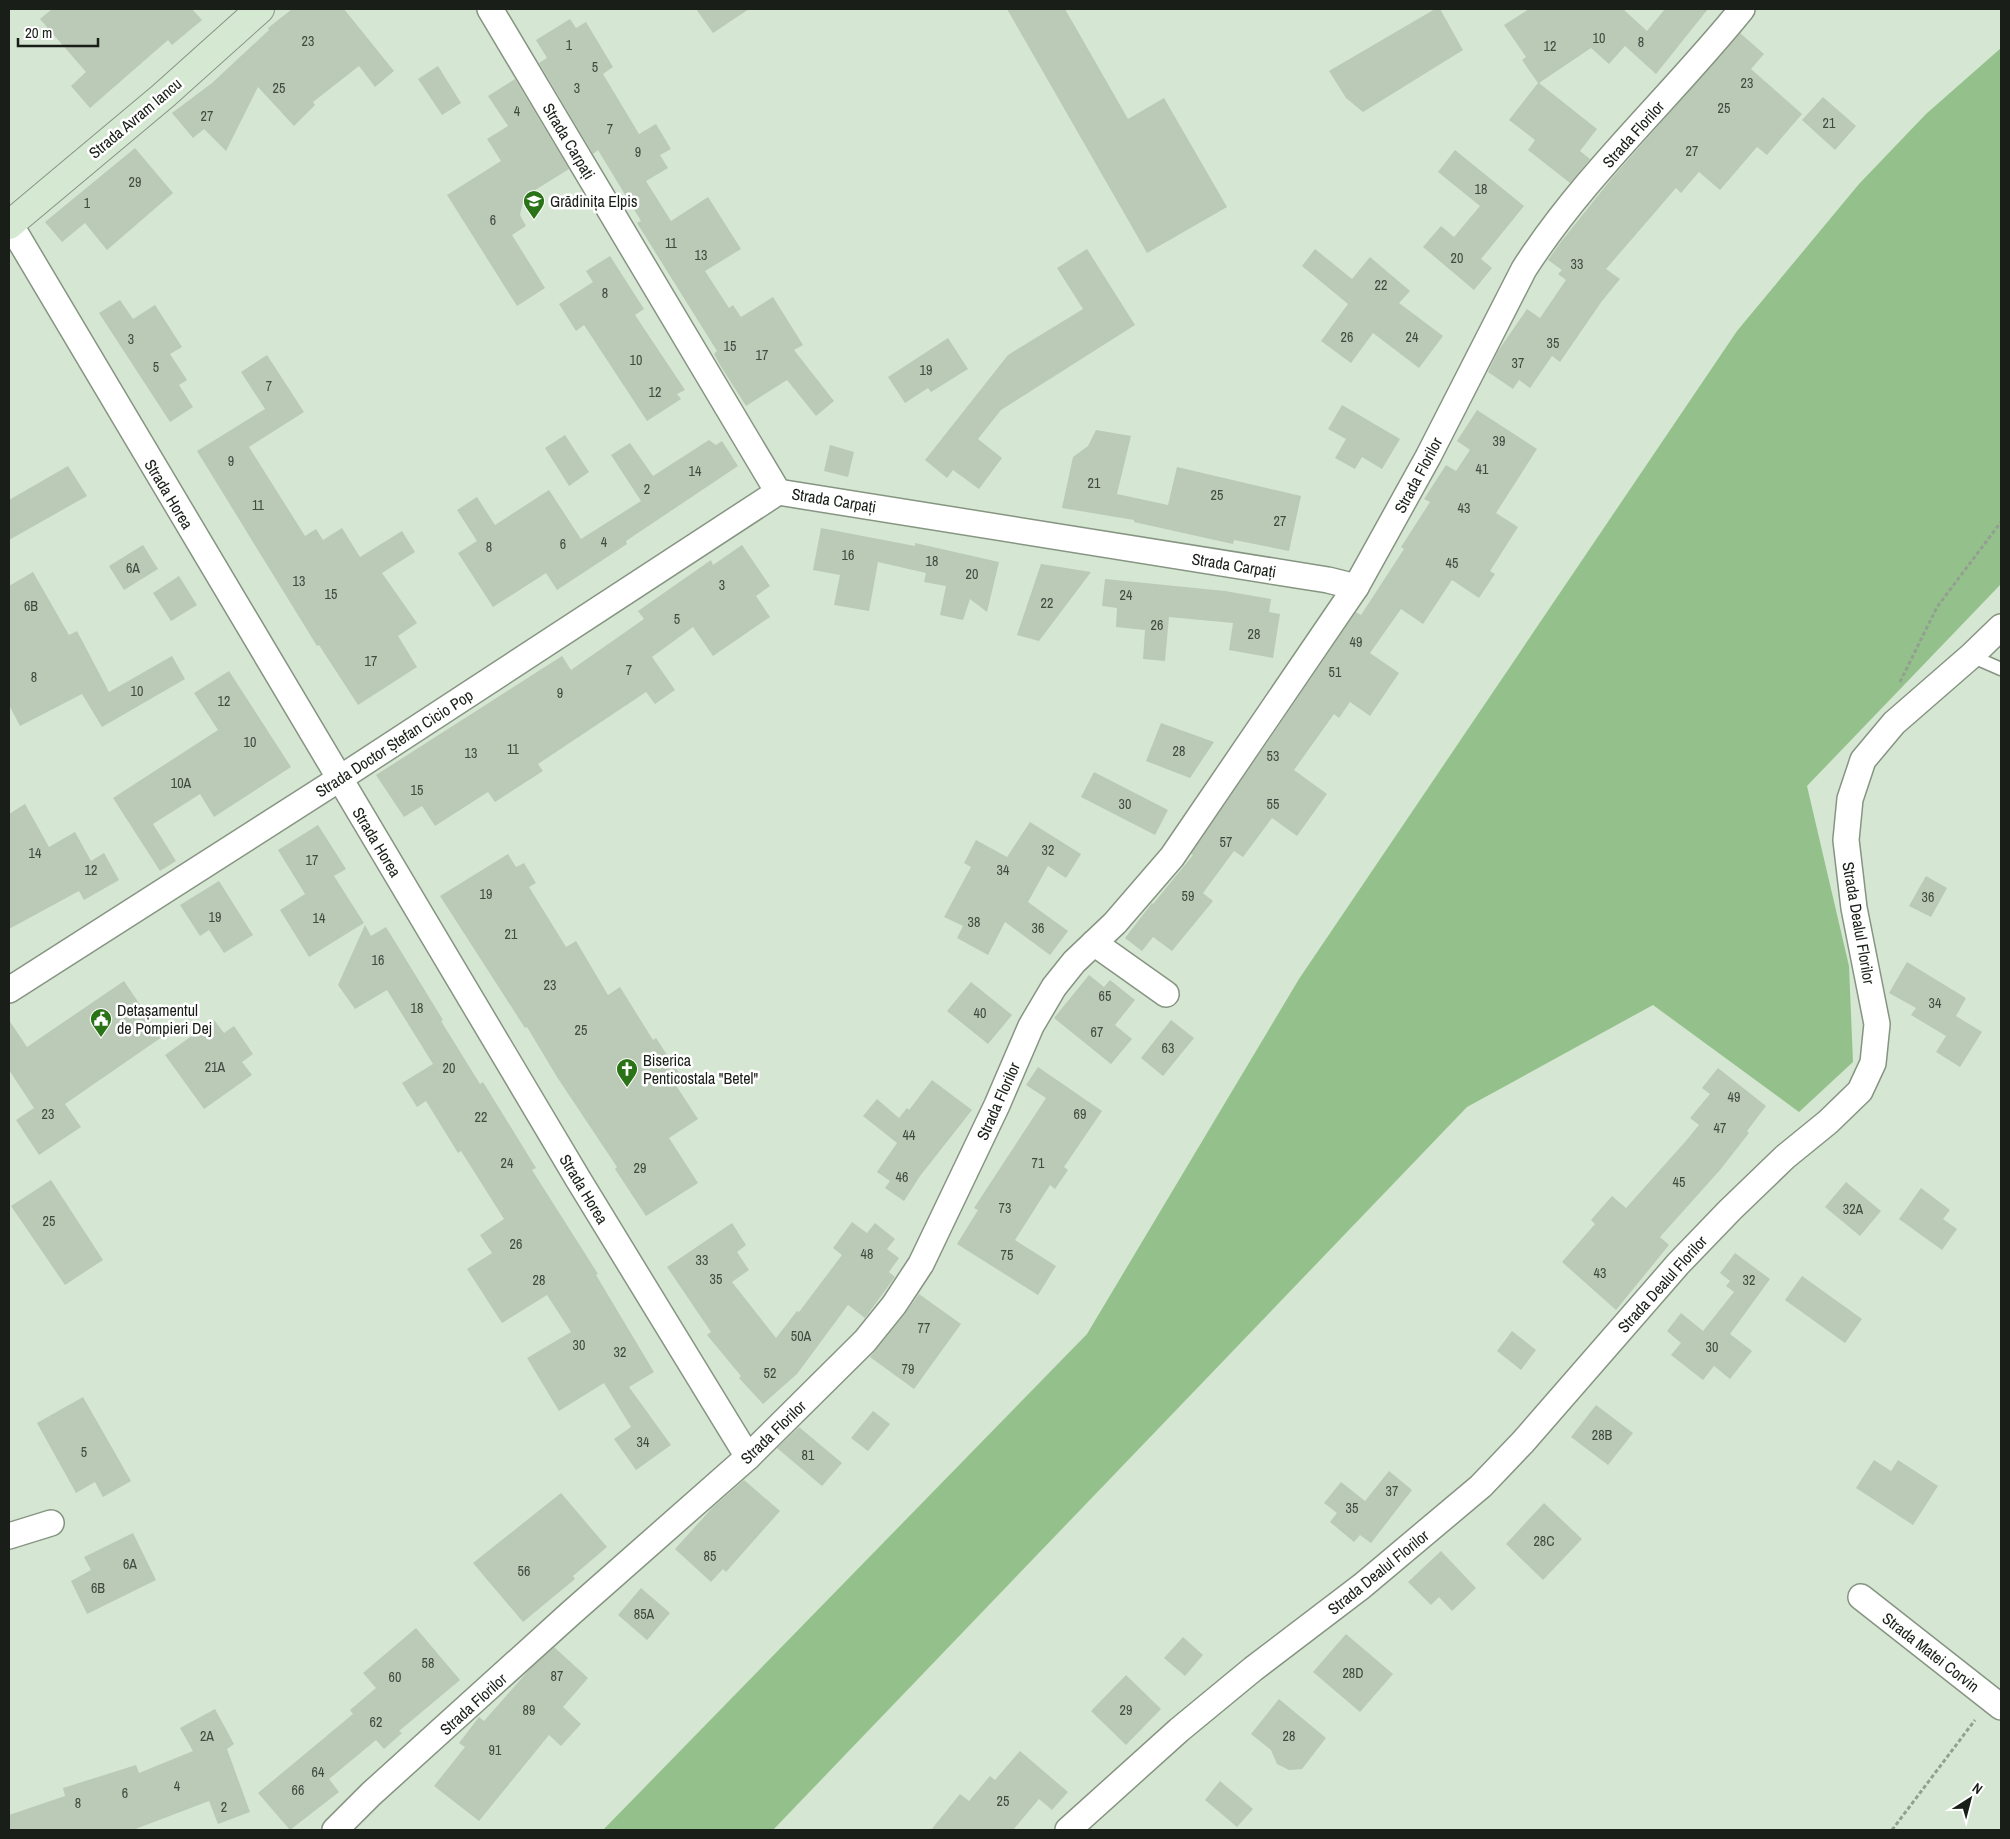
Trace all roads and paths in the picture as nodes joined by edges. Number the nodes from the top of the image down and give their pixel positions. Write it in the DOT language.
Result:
graph roads {
  1 [pos="260,9"];
  2 [pos="490,9"];
  3 [pos="1742,9"];
  4 [pos="9,224"];
  5 [pos="778,492"];
  6 [pos="2001,522"];
  7 [pos="1356,587"];
  8 [pos="2001,627"];
  9 [pos="1971,656"];
  10 [pos="2001,669"];
  11 [pos="1897,687"];
  12 [pos="339,779"];
  13 [pos="1094,943"];
  14 [pos="9,990"];
  15 [pos="1166,994"];
  16 [pos="748,1457"];
  17 [pos="51,1523"];
  18 [pos="9,1536"];
  19 [pos="1861,1597"];
  20 [pos="1996,1703"];
  21 [pos="335,1830"];
  22 [pos="1068,1830"];
  23 [pos="1892,1830"];
  1 -- 4 [label="main road, Strada Avram Iancu"];
  2 -- 5 [label="street, Strada Carpați"];
  3 -- 7 [label="street, Strada Florilor"];
  4 -- 12 [label="street, Strada Horea"];
  5 -- 7 [label="street, Strada Carpați"];
  5 -- 12 [label="street, Strada Doctor Ștefan Cicio Pop"];
  6 -- 11 [label="path"];
  7 -- 13 [label="street, Strada Florilor"];
  8 -- 9 [label="street, Strada Dealul Florilor"];
  9 -- 10 [label="lane"];
  9 -- 22 [label="street, Strada Dealul Florilor"];
  12 -- 14 [label="street, Strada Doctor Ștefan Cicio Pop"];
  12 -- 16 [label="street, Strada Horea"];
  13 -- 15 [label="street"];
  13 -- 16 [label="street, Strada Florilor"];
  16 -- 21 [label="street, Strada Florilor"];
  17 -- 18 [label="street"];
  19 -- 20 [label="street, Strada Matei Corvin"];
  20 -- 23 [label="path"];
}
